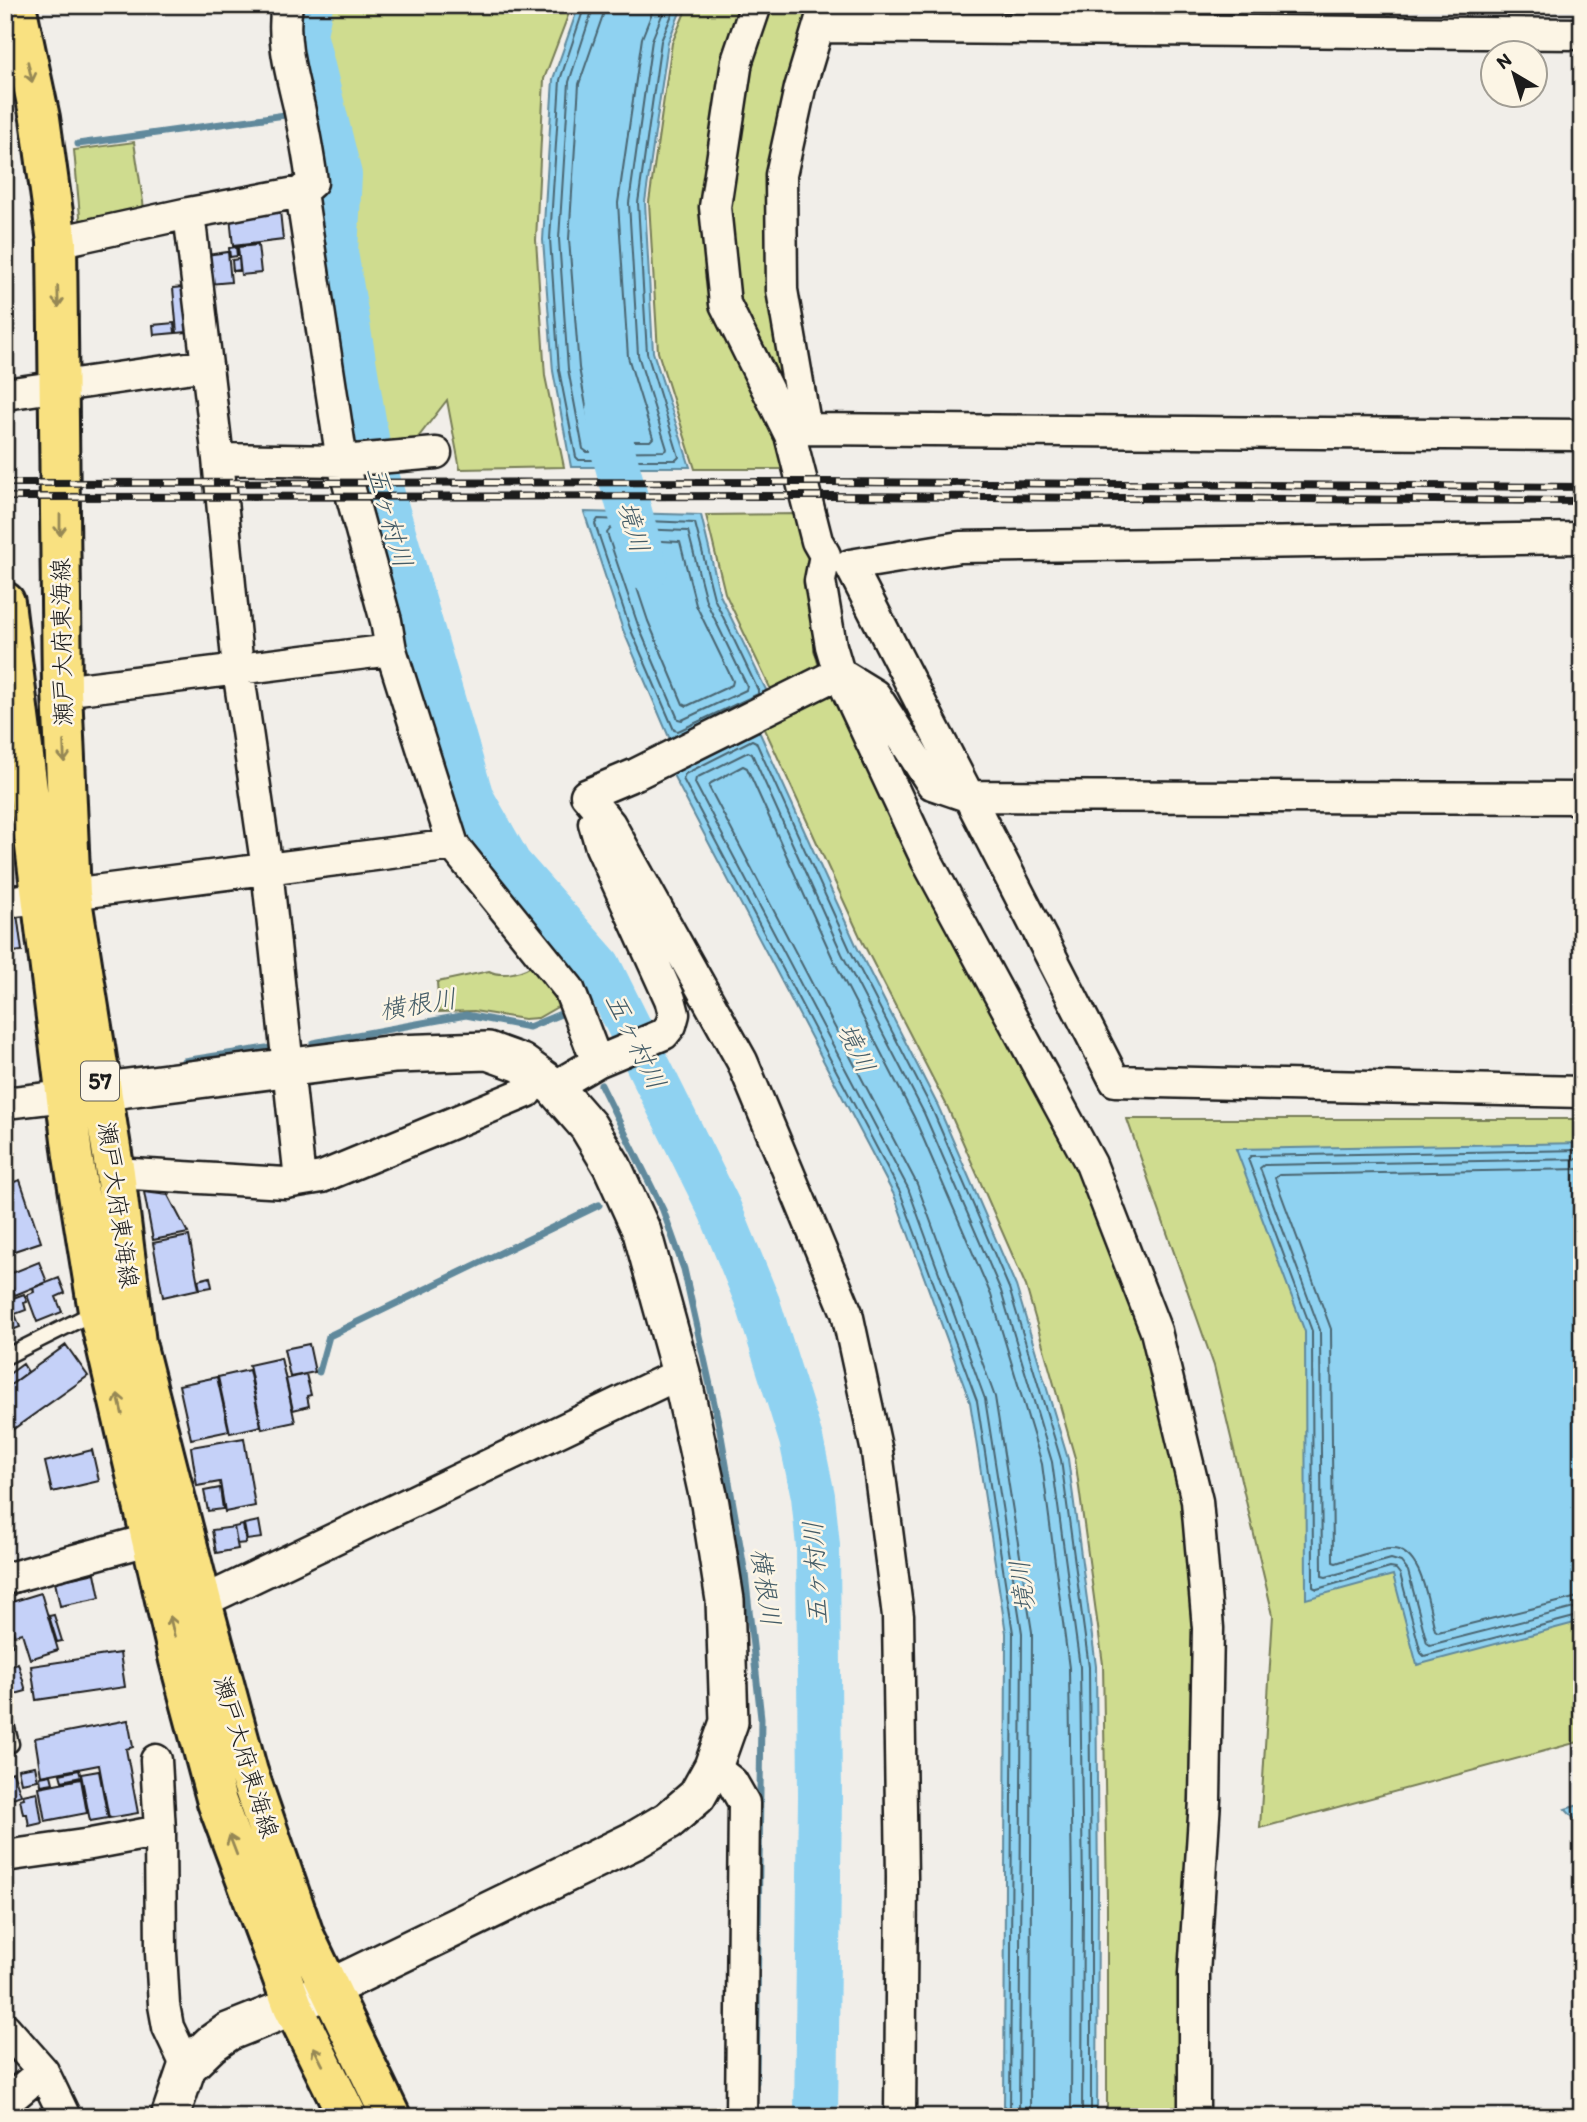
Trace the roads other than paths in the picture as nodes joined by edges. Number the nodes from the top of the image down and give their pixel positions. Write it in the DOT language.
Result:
graph roads {
  1 [pos="16,5"];
  2 [pos="286,5"];
  3 [pos="756,5"];
  4 [pos="822,16"];
  5 [pos="1582,34"];
  6 [pos="301,192"];
  7 [pos="189,213"];
  8 [pos="57,242"];
  9 [pos="207,365"];
  10 [pos="60,387"];
  11 [pos="5,394"];
  12 [pos="798,432"];
  13 [pos="1582,435"];
  14 [pos="436,453"];
  15 [pos="218,458"];
  16 [pos="344,461"];
  17 [pos="1582,538"];
  18 [pos="838,560"];
  19 [pos="5,602"];
  20 [pos="391,650"];
  21 [pos="239,669"];
  22 [pos="839,673"];
  23 [pos="62,691"];
  24 [pos="11,698"];
  25 [pos="586,795"];
  26 [pos="967,796"];
  27 [pos="1582,798"];
  28 [pos="453,845"];
  29 [pos="267,869"];
  30 [pos="39,898"];
  31 [pos="602,1060"];
  32 [pos="288,1066"];
  33 [pos="544,1080"];
  34 [pos="1582,1092"];
  35 [pos="84,1093"];
  36 [pos="5,1103"];
  37 [pos="115,1172"];
  38 [pos="300,1180"];
  39 [pos="98,1311"];
  40 [pos="5,1357"];
  41 [pos="681,1373"];
  42 [pos="152,1539"];
  43 [pos="5,1578"];
  44 [pos="202,1602"];
  45 [pos="5,1720"];
  46 [pos="11,1744"];
  47 [pos="156,1760"];
  48 [pos="713,1767"];
  49 [pos="160,1831"];
  50 [pos="5,1856"];
  51 [pos="330,1987"];
  52 [pos="293,2006"];
  53 [pos="5,2028"];
  54 [pos="187,2067"];
  55 [pos="43,2071"];
  56 [pos="5,2103"];
  57 [pos="65,2117"];
  58 [pos="170,2117"];
  59 [pos="348,2117"];
  60 [pos="391,2117"];
  61 [pos="741,2117"];
  62 [pos="900,2117"];
  63 [pos="1194,2117"];
  1 -- 8 [label="main road, 瀬戸大府東海線 / 57, one-way"];
  2 -- 6 [label="street"];
  3 -- 12 [label="street"];
  4 -- 5 [label="street"];
  4 -- 12 [label="street"];
  6 -- 7 [label="street"];
  6 -- 16 [label="street"];
  7 -- 8 [label="street"];
  7 -- 9 [label="street"];
  8 -- 10 [label="main road, 瀬戸大府東海線 / 57, one-way"];
  9 -- 10 [label="street"];
  9 -- 15 [label="street"];
  10 -- 11 [label="street"];
  10 -- 23 [label="main road, 瀬戸大府東海線 / 57, one-way"];
  12 -- 13 [label="street"];
  12 -- 18 [label="street"];
  14 -- 16 [label="street"];
  15 -- 16 [label="street"];
  15 -- 21 [label="street"];
  16 -- 20 [label="street"];
  17 -- 18 [label="street"];
  18 -- 22 [label="street"];
  18 -- 26 [label="street"];
  19 -- 24 [label="main road, 瀬戸大府東海線 / 57"];
  20 -- 21 [label="street"];
  20 -- 28 [label="street"];
  21 -- 23 [label="street"];
  21 -- 29 [label="street"];
  22 -- 25 [label="street"];
  22 -- 26 [label="street"];
  22 -- 63 [label="street"];
  23 -- 30 [label="main road, 瀬戸大府東海線 / 57, one-way"];
  24 -- 30 [label="main road, 瀬戸大府東海線 / 57"];
  25 -- 31 [label="street"];
  25 -- 62 [label="street"];
  26 -- 27 [label="street"];
  26 -- 34 [label="street"];
  28 -- 29 [label="street"];
  28 -- 31 [label="street"];
  29 -- 30 [label="street"];
  29 -- 32 [label="street"];
  30 -- 35 [label="main road, 瀬戸大府東海線 / 57"];
  31 -- 33 [label="street"];
  32 -- 33 [label="street"];
  32 -- 35 [label="street"];
  32 -- 38 [label="street"];
  33 -- 38 [label="street"];
  33 -- 41 [label="street"];
  35 -- 36 [label="street"];
  35 -- 37 [label="main road, 瀬戸大府東海線 / 57"];
  35 -- 39 [label="main road, 瀬戸大府東海線 / 57"];
  37 -- 38 [label="street"];
  37 -- 44 [label="main road, 瀬戸大府東海線 / 57"];
  39 -- 40 [label="lane"];
  42 -- 39 [label="main road, 瀬戸大府東海線 / 57, one-way"];
  41 -- 44 [label="street"];
  41 -- 48 [label="street"];
  42 -- 43 [label="street"];
  52 -- 42 [label="main road, 瀬戸大府東海線 / 57, one-way"];
  44 -- 51 [label="main road, 瀬戸大府東海線 / 57"];
  45 -- 46 [label="lane"];
  47 -- 49 [label="street"];
  48 -- 51 [label="street"];
  48 -- 61 [label="street"];
  49 -- 50 [label="street"];
  49 -- 54 [label="street"];
  51 -- 52 [label="street"];
  51 -- 60 [label="main road, 瀬戸大府東海線 / 57"];
  52 -- 54 [label="street"];
  59 -- 52 [label="main road, 瀬戸大府東海線 / 57, one-way"];
  53 -- 55 [label="street"];
  54 -- 58 [label="street"];
  55 -- 56 [label="street"];
  55 -- 57 [label="street"];
}
